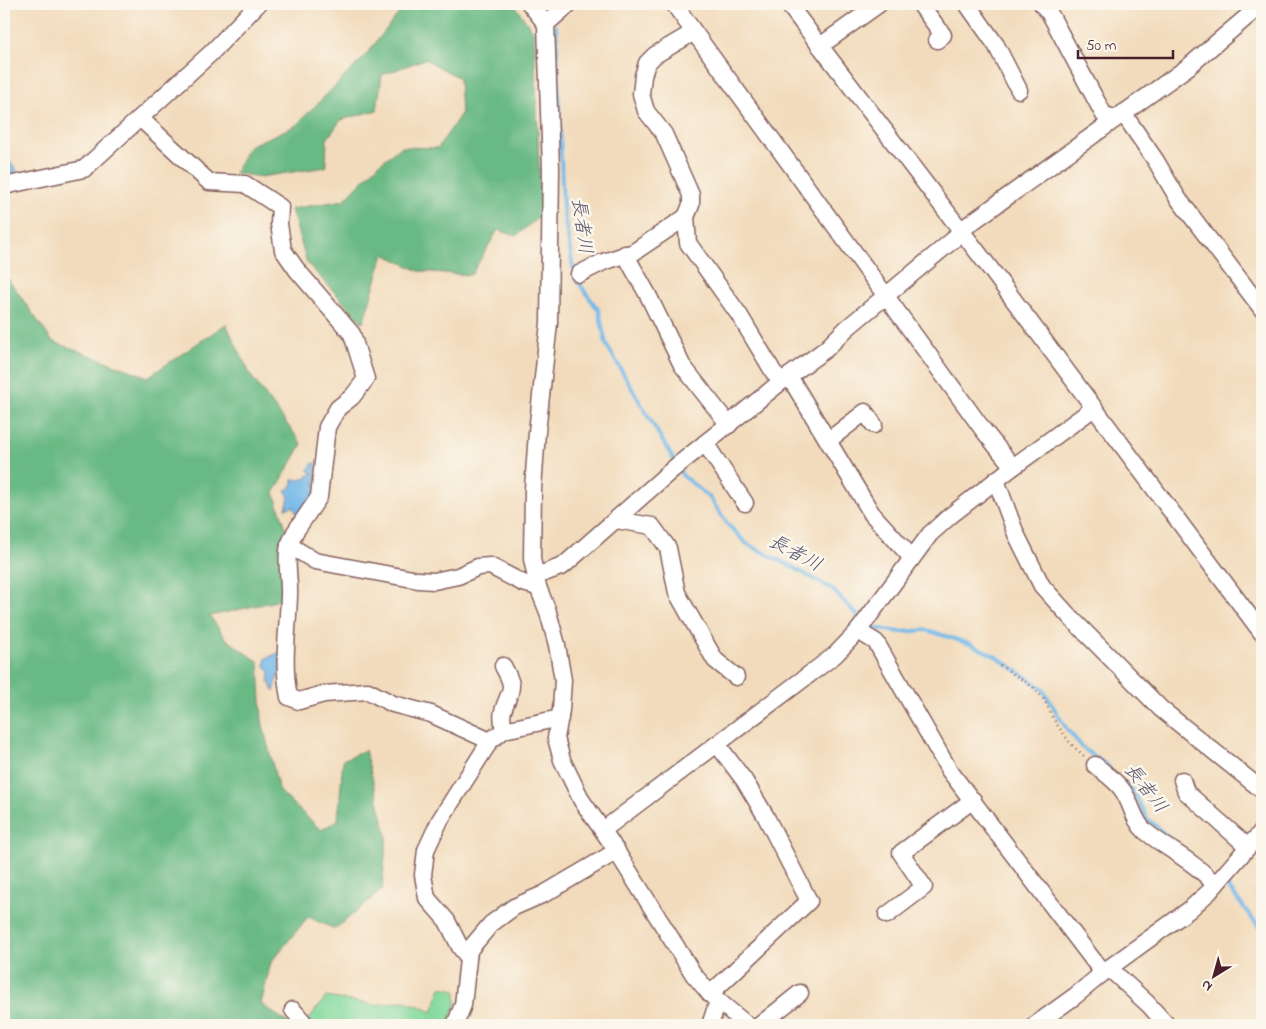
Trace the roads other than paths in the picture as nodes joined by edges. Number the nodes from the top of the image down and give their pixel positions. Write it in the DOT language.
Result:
graph roads {
  1 [pos="258,4"];
  2 [pos="530,4"];
  3 [pos="569,4"];
  4 [pos="674,4"];
  5 [pos="788,4"];
  6 [pos="879,4"];
  7 [pos="920,4"];
  8 [pos="967,4"];
  9 [pos="1042,4"];
  10 [pos="1262,4"];
  11 [pos="546,24"];
  12 [pos="694,32"];
  13 [pos="937,40"];
  14 [pos="820,46"];
  15 [pos="1019,90"];
  16 [pos="1119,116"];
  17 [pos="140,118"];
  18 [pos="4,186"];
  19 [pos="686,217"];
  20 [pos="961,230"];
  21 [pos="625,254"];
  22 [pos="579,274"];
  23 [pos="885,296"];
  24 [pos="1262,309"];
  25 [pos="786,378"];
  26 [pos="1094,408"];
  27 [pos="729,425"];
  28 [pos="874,426"];
  29 [pos="829,440"];
  30 [pos="705,444"];
  31 [pos="1013,467"];
  32 [pos="996,480"];
  33 [pos="745,503"];
  34 [pos="616,520"];
  35 [pos="290,545"];
  36 [pos="912,558"];
  37 [pos="537,581"];
  38 [pos="862,625"];
  39 [pos="1262,632"];
  40 [pos="503,666"];
  41 [pos="736,677"];
  42 [pos="560,718"];
  43 [pos="504,730"];
  44 [pos="490,741"];
  45 [pos="717,744"];
  46 [pos="1095,765"];
  47 [pos="1182,780"];
  48 [pos="1262,790"];
  49 [pos="973,800"];
  50 [pos="603,830"];
  51 [pos="1262,831"];
  52 [pos="1248,847"];
  53 [pos="617,851"];
  54 [pos="1219,880"];
  55 [pos="887,915"];
  56 [pos="468,957"];
  57 [pos="1106,971"];
  58 [pos="800,993"];
  59 [pos="714,998"];
  60 [pos="293,1010"];
  61 [pos="306,1025"];
  62 [pos="455,1025"];
  63 [pos="710,1025"];
  64 [pos="747,1025"];
  65 [pos="760,1025"];
  66 [pos="1035,1025"];
  67 [pos="1167,1025"];
  1 -- 17 [label="street"];
  2 -- 11 [label="street"];
  3 -- 11 [label="street"];
  4 -- 12 [label="street"];
  5 -- 14 [label="street"];
  6 -- 14 [label="street"];
  7 -- 13 [label="street"];
  8 -- 15 [label="street"];
  9 -- 16 [label="street"];
  10 -- 16 [label="street"];
  11 -- 37 [label="street"];
  12 -- 19 [label="street"];
  12 -- 23 [label="street"];
  14 -- 20 [label="street"];
  16 -- 20 [label="street"];
  16 -- 24 [label="street"];
  17 -- 18 [label="street"];
  17 -- 35 [label="street"];
  19 -- 21 [label="street"];
  19 -- 25 [label="street"];
  20 -- 23 [label="street"];
  20 -- 26 [label="street"];
  21 -- 22 [label="street"];
  21 -- 27 [label="street"];
  23 -- 25 [label="street"];
  23 -- 31 [label="street"];
  25 -- 27 [label="street"];
  25 -- 29 [label="street"];
  26 -- 31 [label="street"];
  26 -- 39 [label="street"];
  27 -- 30 [label="street"];
  28 -- 29 [label="street"];
  29 -- 36 [label="street"];
  30 -- 33 [label="street"];
  30 -- 34 [label="street"];
  31 -- 32 [label="street"];
  32 -- 36 [label="street"];
  32 -- 48 [label="street"];
  34 -- 37 [label="street"];
  34 -- 41 [label="street"];
  35 -- 37 [label="street"];
  35 -- 44 [label="street"];
  36 -- 38 [label="street"];
  37 -- 42 [label="street"];
  38 -- 45 [label="street"];
  38 -- 49 [label="street"];
  40 -- 43 [label="street"];
  42 -- 43 [label="street"];
  42 -- 50 [label="street"];
  43 -- 44 [label="street"];
  44 -- 56 [label="street"];
  45 -- 50 [label="street"];
  45 -- 59 [label="street"];
  46 -- 54 [label="street"];
  47 -- 52 [label="street"];
  49 -- 55 [label="street"];
  49 -- 57 [label="street"];
  50 -- 53 [label="street"];
  51 -- 52 [label="street"];
  52 -- 54 [label="street"];
  53 -- 56 [label="street"];
  53 -- 59 [label="street"];
  54 -- 57 [label="street"];
  56 -- 62 [label="street"];
  57 -- 66 [label="street"];
  57 -- 67 [label="street"];
  58 -- 65 [label="street"];
  59 -- 63 [label="street"];
  59 -- 64 [label="street"];
  60 -- 61 [label="street"];
}
